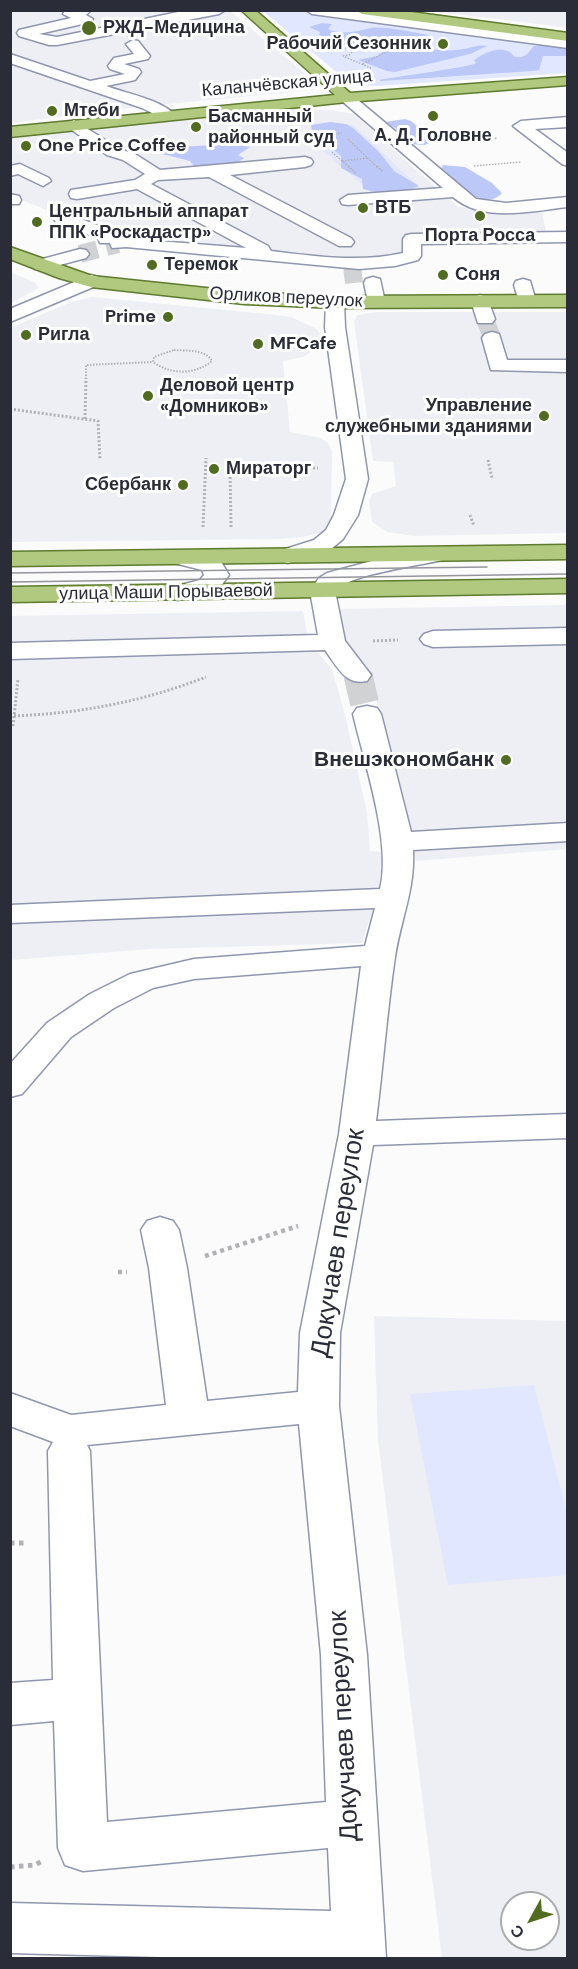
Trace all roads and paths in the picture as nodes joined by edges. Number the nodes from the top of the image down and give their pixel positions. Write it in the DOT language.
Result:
graph roads {
  1 [pos="219,10"];
  2 [pos="247,10"];
  3 [pos="312,10"];
  4 [pos="362,10"];
  5 [pos="85,11"];
  6 [pos="396,13"];
  7 [pos="10,34"];
  8 [pos="567,37"];
  9 [pos="133,44"];
  10 [pos="387,44"];
  11 [pos="567,44"];
  12 [pos="357,47"];
  13 [pos="341,56"];
  14 [pos="10,58"];
  15 [pos="362,64"];
  16 [pos="43,69"];
  17 [pos="567,81"];
  18 [pos="91,86"];
  19 [pos="347,98"];
  20 [pos="167,115"];
  21 [pos="567,122"];
  22 [pos="66,126"];
  23 [pos="10,132"];
  24 [pos="342,133"];
  25 [pos="506,137"];
  26 [pos="452,148"];
  27 [pos="377,158"];
  28 [pos="467,160"];
  29 [pos="341,161"];
  30 [pos="526,161"];
  31 [pos="567,161"];
  32 [pos="305,162"];
  33 [pos="474,166"];
  34 [pos="10,171"];
  35 [pos="212,172"];
  36 [pos="483,173"];
  37 [pos="357,175"];
  38 [pos="147,180"];
  39 [pos="43,181"];
  40 [pos="77,194"];
  41 [pos="464,198"];
  42 [pos="348,200"];
  43 [pos="567,202"];
  44 [pos="451,210"];
  45 [pos="62,218"];
  46 [pos="567,237"];
  47 [pos="345,242"];
  48 [pos="74,251"];
  49 [pos="22,257"];
  50 [pos="274,257"];
  51 [pos="91,281"];
  52 [pos="360,281"];
  53 [pos="567,301"];
  54 [pos="10,316"];
  55 [pos="486,319"];
  56 [pos="153,362"];
  57 [pos="567,366"];
  58 [pos="10,409"];
  59 [pos="85,419"];
  60 [pos="206,458"];
  61 [pos="100,460"];
  62 [pos="488,460"];
  63 [pos="318,468"];
  64 [pos="492,478"];
  65 [pos="203,528"];
  66 [pos="231,528"];
  67 [pos="567,552"];
  68 [pos="434,555"];
  69 [pos="288,556"];
  70 [pos="183,558"];
  71 [pos="10,559"];
  72 [pos="567,586"];
  73 [pos="322,591"];
  74 [pos="177,593"];
  75 [pos="10,595"];
  76 [pos="567,636"];
  77 [pos="433,639"];
  78 [pos="332,642"];
  79 [pos="10,651"];
  80 [pos="358,675"];
  81 [pos="207,676"];
  82 [pos="17,687"];
  83 [pos="367,714"];
  84 [pos="12,716"];
  85 [pos="13,726"];
  86 [pos="567,832"];
  87 [pos="398,843"];
  88 [pos="395,898"];
  89 [pos="10,914"];
  90 [pos="379,955"];
  91 [pos="291,962"];
  92 [pos="126,972"];
  93 [pos="10,1086"];
  94 [pos="567,1126"];
  95 [pos="357,1134"];
  96 [pos="340,1218"];
  97 [pos="160,1230"];
  98 [pos="168,1268"];
  99 [pos="118,1272"];
  100 [pos="318,1406"];
  101 [pos="10,1409"];
  102 [pos="189,1419"];
  103 [pos="69,1451"];
  104 [pos="77,1699"];
  105 [pos="10,1704"];
  106 [pos="351,1823"];
  107 [pos="10,1928"];
  108 [pos="358,1946"];
  1 -- 5 [label="street"];
  2 -- 19 [label="main road"];
  3 -- 11 [label="street"];
  4 -- 6 [label="main road"];
  6 -- 8 [label="main road"];
  7 -- 16 [label="street"];
  9 -- 18 [label="street"];
  10 -- 15 [label="path"];
  12 -- 13 [label="path"];
  14 -- 16 [label="street"];
  16 -- 18 [label="street"];
  17 -- 19 [label="main road, Каланчёвская улица"];
  18 -- 20 [label="street"];
  19 -- 20 [label="main road, Каланчёвская улица"];
  19 -- 41 [label="street"];
  20 -- 22 [label="main road, Каланчёвская улица"];
  21 -- 31 [label="street"];
  22 -- 23 [label="main road, Каланчёвская улица"];
  22 -- 38 [label="street"];
  24 -- 29 [label="path"];
  25 -- 26 [label="path"];
  27 -- 29 [label="path"];
  28 -- 33 [label="path"];
  29 -- 37 [label="path"];
  30 -- 33 [label="path"];
  32 -- 35 [label="street"];
  33 -- 36 [label="path"];
  34 -- 39 [label="street"];
  35 -- 38 [label="street"];
  35 -- 47 [label="street"];
  38 -- 40 [label="street"];
  38 -- 50 [label="street"];
  41 -- 42 [label="street"];
  41 -- 43 [label="street"];
  41 -- 44 [label="street"];
  45 -- 50 [label="street"];
  46 -- 52 [label="street"];
  48 -- 49 [label="street"];
  49 -- 51 [label="main road, Орликов переулок"];
  50 -- 52 [label="street"];
  51 -- 52 [label="main road, Орликов переулок"];
  51 -- 54 [label="street"];
  52 -- 55 [label="main road, Орликов переулок"];
  52 -- 69 [label="street"];
  53 -- 55 [label="main road, Орликов переулок"];
  55 -- 57 [label="street"];
  56 -- 56 [label="path"];
  56 -- 59 [label="path"];
  58 -- 59 [label="path"];
  59 -- 61 [label="path"];
  60 -- 65 [label="path"];
  62 -- 64 [label="path"];
  63 -- 66 [label="path"];
  67 -- 68 [label="main road, улица Маши Порываевой"];
  68 -- 69 [label="main road, улица Маши Порываевой"];
  68 -- 73 [label="street"];
  69 -- 70 [label="main road, улица Маши Порываевой"];
  70 -- 71 [label="main road, улица Маши Порываевой"];
  70 -- 74 [label="street"];
  72 -- 73 [label="main road, улица Маши Порываевой"];
  73 -- 74 [label="main road, улица Маши Порываевой"];
  73 -- 78 [label="street"];
  74 -- 75 [label="main road, улица Маши Порываевой"];
  76 -- 77 [label="street"];
  77 -- 78 [label="path"];
  78 -- 79 [label="street"];
  78 -- 80 [label="street"];
  81 -- 84 [label="path"];
  82 -- 84 [label="path"];
  83 -- 87 [label="street, Докучаев переулок"];
  84 -- 85 [label="path"];
  86 -- 87 [label="street"];
  87 -- 88 [label="street, Докучаев переулок"];
  88 -- 89 [label="street"];
  88 -- 90 [label="street, Докучаев переулок"];
  90 -- 91 [label="street"];
  90 -- 95 [label="street, Докучаев переулок"];
  91 -- 92 [label="street"];
  91 -- 93 [label="street"];
  94 -- 95 [label="street"];
  95 -- 96 [label="street, Докучаев переулок"];
  96 -- 98 [label="path"];
  96 -- 100 [label="street, Докучаев переулок"];
  97 -- 98 [label="street"];
  98 -- 99 [label="path"];
  98 -- 102 [label="street"];
  100 -- 102 [label="street"];
  100 -- 106 [label="street, Докучаев переулок"];
  101 -- 102 [label="street"];
  103 -- 104 [label="street"];
  104 -- 105 [label="street"];
  104 -- 106 [label="street"];
  106 -- 108 [label="street, Докучаев переулок"];
  107 -- 108 [label="street"];
}
